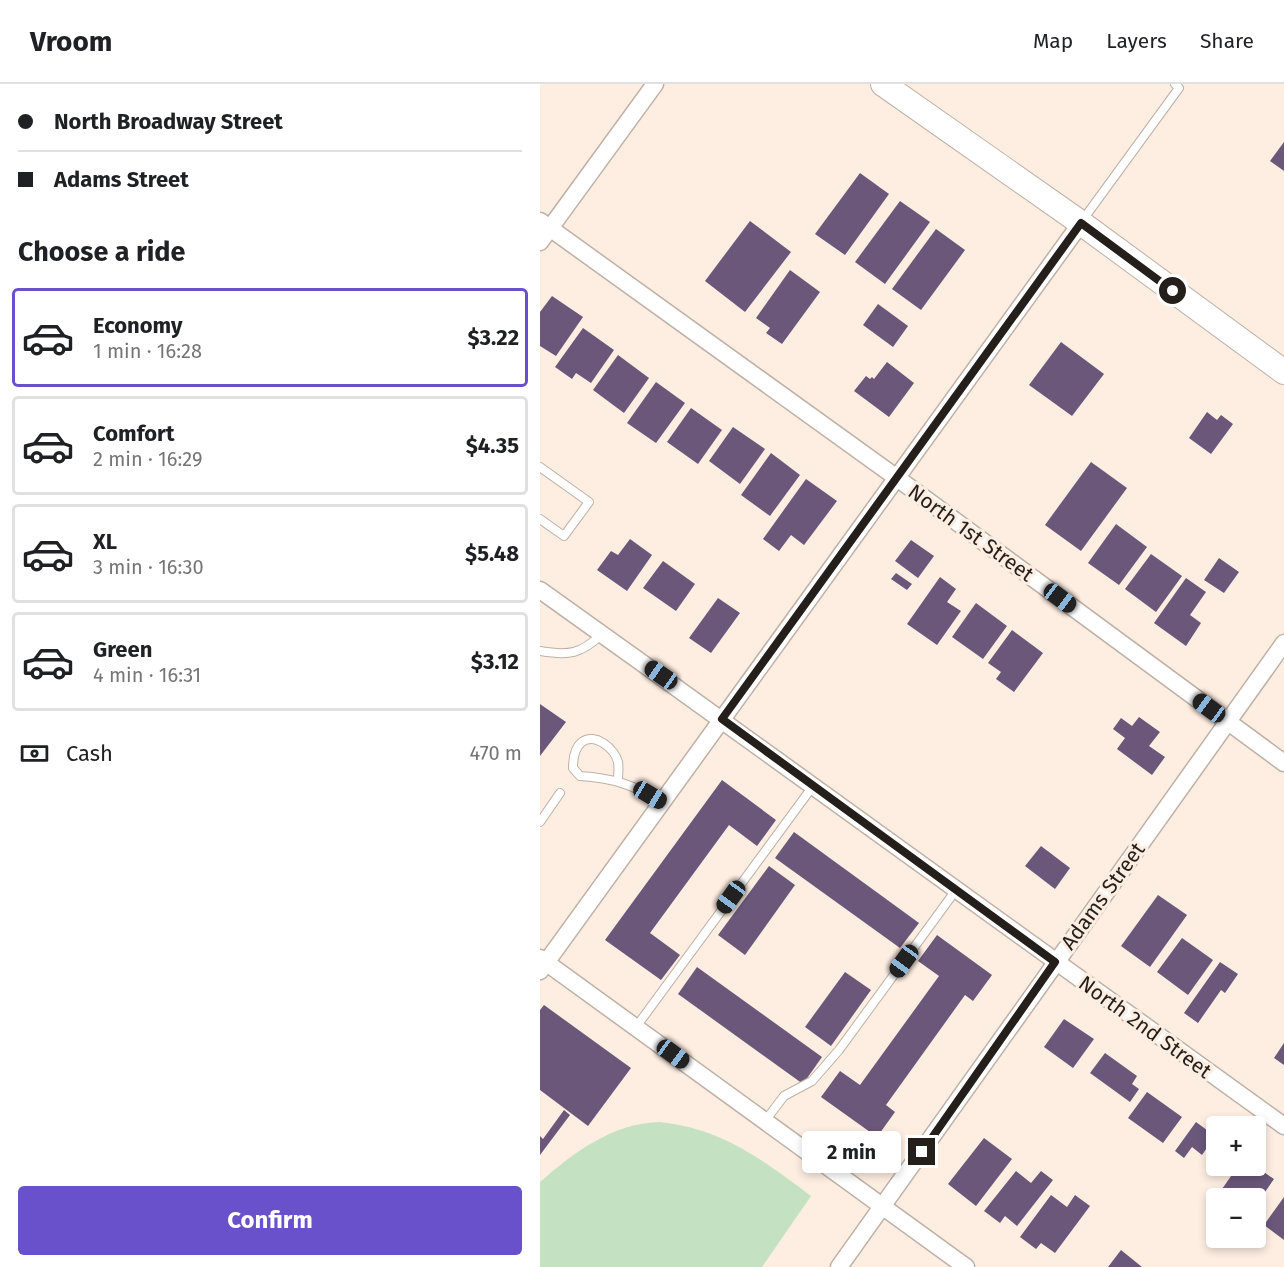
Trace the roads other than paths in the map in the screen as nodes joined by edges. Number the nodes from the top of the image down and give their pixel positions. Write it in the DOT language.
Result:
graph roads {
  1 [pos="655,84"];
  2 [pos="1175,84"];
  3 [pos="891,86"];
  4 [pos="1081,223"];
  5 [pos="545,225"];
  6 [pos="540,242"];
  7 [pos="1284,372"];
  8 [pos="540,467"];
  9 [pos="897,478"];
  10 [pos="540,519"];
  11 [pos="540,590"];
  12 [pos="603,634"];
  13 [pos="1284,644"];
  14 [pos="540,651"];
  15 [pos="722,719"];
  16 [pos="1228,722"];
  17 [pos="1284,763"];
  18 [pos="618,781"];
  19 [pos="813,786"];
  20 [pos="560,793"];
  21 [pos="662,802"];
  22 [pos="540,822"];
  23 [pos="956,890"];
  24 [pos="1055,962"];
  25 [pos="542,964"];
  26 [pos="636,1027"];
  27 [pos="765,1121"];
  28 [pos="1284,1126"];
  29 [pos="883,1207"];
  30 [pos="839,1267"];
  31 [pos="966,1267"];
  1 -- 5 [label="street"];
  2 -- 4 [label="lane"];
  3 -- 4 [label="street"];
  4 -- 7 [label="street"];
  4 -- 9 [label="street"];
  5 -- 6 [label="street"];
  5 -- 9 [label="street, North 1st Street"];
  8 -- 10 [label="lane"];
  9 -- 15 [label="street"];
  9 -- 16 [label="street, North 1st Street"];
  11 -- 12 [label="street, North 2nd Street"];
  12 -- 14 [label="lane"];
  12 -- 15 [label="street, North 2nd Street"];
  13 -- 16 [label="street, Adams Street"];
  15 -- 19 [label="street, North 2nd Street"];
  15 -- 21 [label="street"];
  16 -- 17 [label="street, North 1st Street"];
  16 -- 24 [label="street, Adams Street"];
  18 -- 18 [label="lane"];
  18 -- 21 [label="lane"];
  19 -- 23 [label="street, North 2nd Street"];
  19 -- 26 [label="lane"];
  20 -- 22 [label="lane"];
  21 -- 25 [label="street"];
  23 -- 24 [label="street, North 2nd Street"];
  23 -- 27 [label="lane"];
  24 -- 28 [label="street, North 2nd Street"];
  24 -- 29 [label="street, Adams Street"];
  25 -- 26 [label="street"];
  26 -- 27 [label="street"];
  27 -- 29 [label="street"];
  29 -- 30 [label="street, Adams Street"];
  29 -- 31 [label="street"];
}
